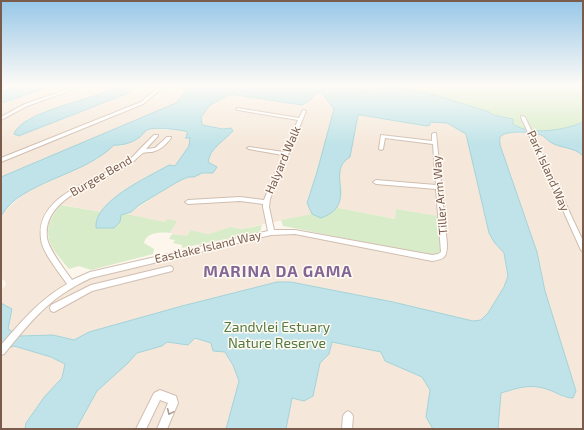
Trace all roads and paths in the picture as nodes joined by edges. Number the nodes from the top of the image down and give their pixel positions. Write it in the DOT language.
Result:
graph roads {
  1 [pos="26,105"];
  2 [pos="137,105"];
  3 [pos="238,109"];
  4 [pos="304,111"];
  5 [pos="523,117"];
  6 [pos="1,119"];
  7 [pos="300,119"];
  8 [pos="434,134"];
  9 [pos="156,136"];
  10 [pos="169,138"];
  11 [pos="435,143"];
  12 [pos="248,148"];
  13 [pos="141,150"];
  14 [pos="382,150"];
  15 [pos="285,154"];
  16 [pos="1,160"];
  17 [pos="376,182"];
  18 [pos="439,187"];
  19 [pos="188,202"];
  20 [pos="266,202"];
  21 [pos="271,233"];
  22 [pos="583,248"];
  23 [pos="443,255"];
  24 [pos="170,269"];
  25 [pos="90,276"];
  26 [pos="71,284"];
  27 [pos="91,288"];
  28 [pos="54,308"];
  29 [pos="1,351"];
  30 [pos="348,416"];
  31 [pos="141,429"];
  32 [pos="162,429"];
  33 [pos="347,429"];
  1 -- 6 [label="street"];
  2 -- 16 [label="street"];
  3 -- 7 [label="street"];
  4 -- 7 [label="street, Halyard Walk"];
  5 -- 22 [label="street, Park Island Way"];
  7 -- 15 [label="street, Halyard Walk"];
  8 -- 11 [label="street, Tiller Arm Way"];
  9 -- 13 [label="street, Burgee Bend"];
  10 -- 13 [label="street, Burgee Bend"];
  11 -- 14 [label="street"];
  11 -- 18 [label="street, Tiller Arm Way"];
  12 -- 15 [label="street"];
  13 -- 26 [label="street, Burgee Bend"];
  15 -- 20 [label="street, Halyard Walk"];
  17 -- 18 [label="street"];
  18 -- 23 [label="street, Tiller Arm Way"];
  19 -- 20 [label="street"];
  20 -- 21 [label="street, Halyard Walk"];
  21 -- 23 [label="street, Eastlake Island Way"];
  21 -- 25 [label="street, Eastlake Island Way"];
  24 -- 27 [label="street"];
  25 -- 26 [label="street, Eastlake Island Way"];
  25 -- 27 [label="street"];
  26 -- 29 [label="street, Eastlake Island Way"];
  27 -- 28 [label="street"];
  30 -- 33 [label="street"];
  31 -- 32 [label="street, one-way"];
}
